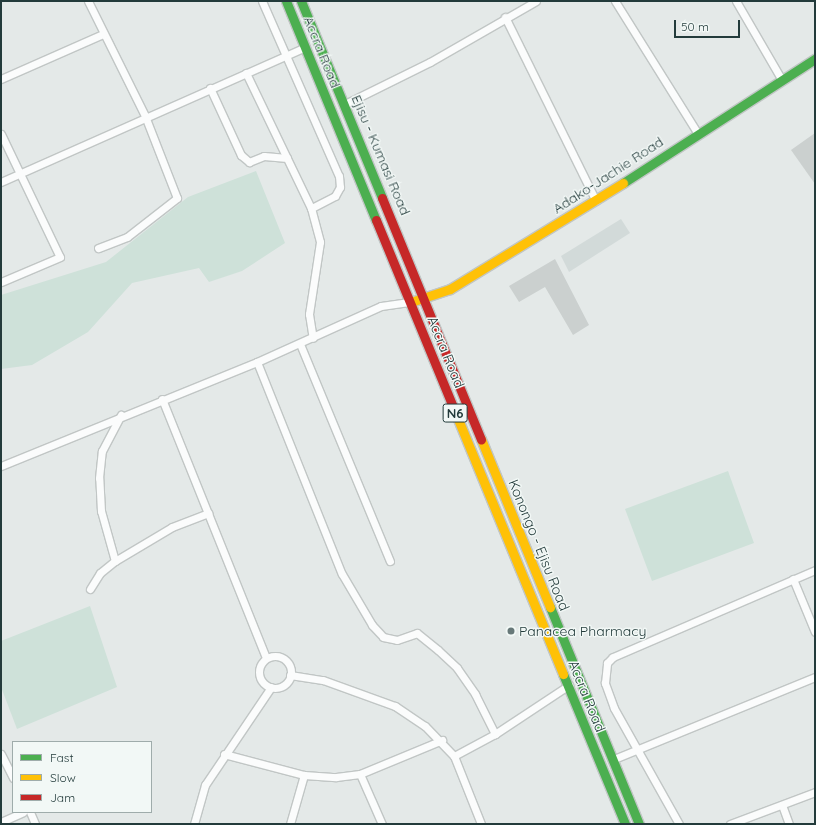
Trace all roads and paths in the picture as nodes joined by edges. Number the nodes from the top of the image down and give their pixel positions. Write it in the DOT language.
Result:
graph roads {
  1 [pos="89,1"];
  2 [pos="262,1"];
  3 [pos="286,1"];
  4 [pos="301,1"];
  5 [pos="536,1"];
  6 [pos="615,1"];
  7 [pos="736,1"];
  8 [pos="505,17"];
  9 [pos="103,34"];
  10 [pos="305,47"];
  11 [pos="285,56"];
  12 [pos="815,59"];
  13 [pos="246,73"];
  14 [pos="1,79"];
  15 [pos="782,80"];
  16 [pos="210,88"];
  17 [pos="345,104"];
  18 [pos="145,116"];
  19 [pos="1,134"];
  20 [pos="698,134"];
  21 [pos="287,158"];
  22 [pos="20,174"];
  23 [pos="1,182"];
  24 [pos="596,201"];
  25 [pos="311,208"];
  26 [pos="98,248"];
  27 [pos="1,282"];
  28 [pos="426,298"];
  29 [pos="411,302"];
  30 [pos="313,338"];
  31 [pos="300,344"];
  32 [pos="257,362"];
  33 [pos="162,399"];
  34 [pos="121,415"];
  35 [pos="1,466"];
  36 [pos="208,513"];
  37 [pos="116,561"];
  38 [pos="390,561"];
  39 [pos="815,570"];
  40 [pos="793,579"];
  41 [pos="90,589"];
  42 [pos="815,632"];
  43 [pos="266,658"];
  44 [pos="290,675"];
  45 [pos="815,677"];
  46 [pos="580,678"];
  47 [pos="568,686"];
  48 [pos="271,687"];
  49 [pos="495,734"];
  50 [pos="442,740"];
  51 [pos="639,749"];
  52 [pos="1,754"];
  53 [pos="224,754"];
  54 [pos="454,756"];
  55 [pos="614,758"];
  56 [pos="360,774"];
  57 [pos="304,775"];
  58 [pos="12,776"];
  59 [pos="815,792"];
  60 [pos="782,805"];
  61 [pos="21,813"];
  62 [pos="30,813"];
  63 [pos="1,822"];
  64 [pos="35,824"];
  65 [pos="194,824"];
  66 [pos="290,824"];
  67 [pos="382,824"];
  68 [pos="481,824"];
  69 [pos="624,824"];
  70 [pos="640,824"];
  71 [pos="679,824"];
  72 [pos="730,824"];
  73 [pos="789,824"];
  1 -- 9 [label="street"];
  2 -- 11 [label="street"];
  3 -- 10 [label="main road, Accra Road / N6"];
  4 -- 17 [label="main road, Ejisu - Kumasi Road / N6"];
  5 -- 8 [label="street"];
  6 -- 20 [label="street"];
  7 -- 15 [label="street"];
  8 -- 17 [label="street"];
  8 -- 24 [label="street"];
  9 -- 14 [label="street"];
  9 -- 18 [label="street"];
  10 -- 11 [label="street"];
  10 -- 29 [label="main road, Accra Road / N6"];
  11 -- 13 [label="street"];
  11 -- 25 [label="street"];
  12 -- 15 [label="main road, Adako-Jachie Road"];
  13 -- 16 [label="street"];
  13 -- 21 [label="street"];
  15 -- 20 [label="main road, Adako-Jachie Road"];
  16 -- 18 [label="street"];
  16 -- 21 [label="street"];
  17 -- 28 [label="main road, Ejisu - Kumasi Road / N6"];
  18 -- 22 [label="street"];
  18 -- 26 [label="street"];
  19 -- 22 [label="street"];
  20 -- 24 [label="main road, Adako-Jachie Road"];
  21 -- 25 [label="street"];
  22 -- 23 [label="street"];
  22 -- 27 [label="street"];
  24 -- 28 [label="main road, Adako-Jachie Road"];
  25 -- 30 [label="street"];
  28 -- 29 [label="main road, Adako-Jachie Road"];
  28 -- 46 [label="main road, Konongo - Ejisu Road / N6"];
  29 -- 30 [label="street"];
  29 -- 47 [label="main road, Accra Road / N6"];
  30 -- 31 [label="street"];
  31 -- 32 [label="street"];
  31 -- 38 [label="street"];
  32 -- 33 [label="street"];
  32 -- 49 [label="street"];
  33 -- 34 [label="street"];
  33 -- 36 [label="street"];
  34 -- 35 [label="street"];
  34 -- 37 [label="street"];
  36 -- 37 [label="street"];
  36 -- 43 [label="street"];
  37 -- 41 [label="street"];
  39 -- 40 [label="street"];
  40 -- 42 [label="street"];
  40 -- 51 [label="street"];
  43 -- 44 [label="street"];
  43 -- 48 [label="street"];
  44 -- 48 [label="street"];
  44 -- 50 [label="street"];
  45 -- 51 [label="street"];
  46 -- 47 [label="street"];
  46 -- 55 [label="main road, Konongo - Ejisu Road / N6"];
  47 -- 49 [label="street"];
  47 -- 69 [label="main road, Accra Road / N6"];
  48 -- 53 [label="street"];
  49 -- 54 [label="street"];
  50 -- 54 [label="street"];
  50 -- 56 [label="street"];
  51 -- 55 [label="street"];
  51 -- 71 [label="street"];
  52 -- 58 [label="street"];
  53 -- 57 [label="street"];
  53 -- 65 [label="street"];
  54 -- 68 [label="street"];
  55 -- 70 [label="main road, Konongo - Ejisu Road / N6"];
  56 -- 57 [label="street"];
  56 -- 67 [label="street"];
  57 -- 66 [label="street"];
  59 -- 60 [label="street"];
  60 -- 72 [label="street"];
  60 -- 73 [label="street"];
  61 -- 63 [label="street"];
  62 -- 64 [label="street"];
}
